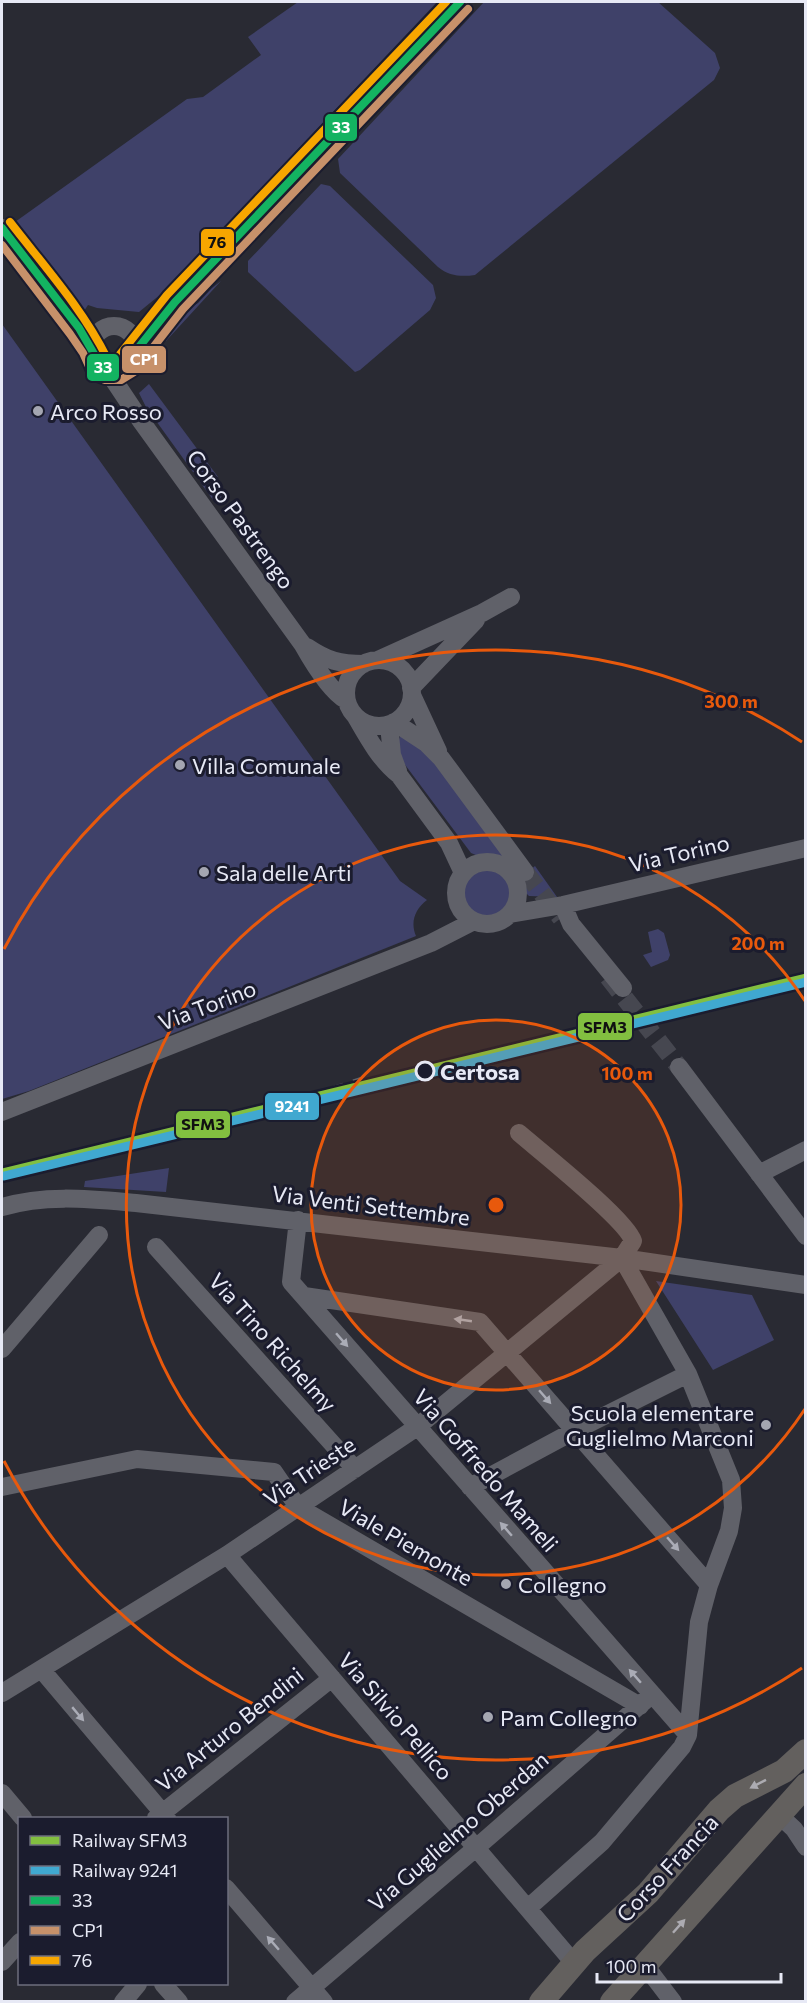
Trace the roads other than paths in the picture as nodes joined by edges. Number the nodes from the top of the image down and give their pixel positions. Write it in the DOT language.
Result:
graph roads {
  1 [pos="460,2"];
  2 [pos="2,228"];
  3 [pos="175,302"];
  4 [pos="66,311"];
  5 [pos="105,328"];
  6 [pos="124,328"];
  7 [pos="92,348"];
  8 [pos="133,356"];
  9 [pos="110,370"];
  10 [pos="141,421"];
  11 [pos="511,597"];
  12 [pos="482,613"];
  13 [pos="422,640"];
  14 [pos="303,645"];
  15 [pos="371,662"];
  16 [pos="435,663"];
  17 [pos="412,691"];
  18 [pos="346,700"];
  19 [pos="356,717"];
  20 [pos="392,724"];
  21 [pos="441,758"];
  22 [pos="399,775"];
  23 [pos="449,843"];
  24 [pos="806,848"];
  25 [pos="482,862"];
  26 [pos="525,872"];
  27 [pos="463,873"];
  28 [pos="518,891"];
  29 [pos="563,905"];
  30 [pos="510,914"];
  31 [pos="468,916"];
  32 [pos="623,988"];
  33 [pos="679,1067"];
  34 [pos="2,1112"];
  35 [pos="519,1133"];
  36 [pos="806,1150"];
  37 [pos="759,1174"];
  38 [pos="2,1207"];
  39 [pos="298,1220"];
  40 [pos="99,1235"];
  41 [pos="806,1236"];
  42 [pos="156,1247"];
  43 [pos="622,1258"];
  44 [pos="806,1285"];
  45 [pos="304,1296"];
  46 [pos="2,1349"];
  47 [pos="507,1353"];
  48 [pos="688,1374"];
  49 [pos="417,1428"];
  50 [pos="574,1431"];
  51 [pos="355,1469"];
  52 [pos="2,1487"];
  53 [pos="470,1487"];
  54 [pos="298,1508"];
  55 [pos="227,1555"];
  56 [pos="709,1585"];
  57 [pos="41,1669"];
  58 [pos="332,1678"];
  59 [pos="2,1693"];
  60 [pos="646,1700"];
  61 [pos="688,1735"];
  62 [pos="806,1750"];
  63 [pos="806,1785"];
  64 [pos="779,1815"];
  65 [pos="162,1817"];
  66 [pos="477,1847"];
  67 [pos="806,1847"];
  68 [pos="228,1890"];
  69 [pos="528,1908"];
  70 [pos="18,1944"];
  71 [pos="568,1956"];
  72 [pos="2,1962"];
  73 [pos="644,1964"];
  74 [pos="136,1985"];
  75 [pos="165,1985"];
  76 [pos="311,1987"];
  77 [pos="123,2001"];
  78 [pos="178,2001"];
  79 [pos="295,2001"];
  80 [pos="324,2001"];
  81 [pos="541,2001"];
  82 [pos="612,2001"];
  83 [pos="673,2001"];
  1 -- 3 [label="street"];
  2 -- 4 [label="street"];
  3 -- 6 [label="street"];
  3 -- 8 [label="street"];
  4 -- 5 [label="street"];
  4 -- 7 [label="street"];
  5 -- 6 [label="street"];
  5 -- 7 [label="street"];
  6 -- 8 [label="street"];
  7 -- 9 [label="street"];
  8 -- 9 [label="street"];
  8 -- 10 [label="street, Corso Pastrengo"];
  9 -- 10 [label="street, Corso Pastrengo"];
  10 -- 14 [label="street, Corso Pastrengo"];
  11 -- 12 [label="street"];
  12 -- 13 [label="street"];
  12 -- 16 [label="street"];
  13 -- 15 [label="street"];
  13 -- 16 [label="street"];
  14 -- 15 [label="street, Corso Pastrengo"];
  14 -- 18 [label="street, Corso Pastrengo"];
  15 -- 17 [label="street"];
  15 -- 18 [label="street"];
  16 -- 17 [label="street"];
  17 -- 20 [label="street"];
  17 -- 21 [label="street"];
  18 -- 19 [label="street"];
  19 -- 20 [label="street"];
  19 -- 22 [label="street"];
  20 -- 21 [label="street"];
  20 -- 22 [label="street"];
  21 -- 26 [label="street"];
  22 -- 23 [label="street"];
  23 -- 25 [label="street"];
  23 -- 27 [label="street"];
  24 -- 29 [label="street, Via Torino"];
  25 -- 27 [label="street"];
  25 -- 28 [label="street"];
  27 -- 31 [label="street"];
  28 -- 29 [label="street, Via Torino"];
  28 -- 30 [label="street"];
  29 -- 30 [label="street, Via Torino"];
  29 -- 32 [label="street"];
  30 -- 31 [label="street"];
  31 -- 34 [label="street, Via Torino"];
  33 -- 37 [label="street"];
  35 -- 43 [label="street"];
  36 -- 37 [label="street"];
  37 -- 41 [label="street"];
  38 -- 39 [label="street, Via Venti Settembre"];
  39 -- 43 [label="street, Via Venti Settembre"];
  39 -- 45 [label="street, Via Goffredo Mameli"];
  40 -- 46 [label="street"];
  42 -- 51 [label="street, Via Tino Richelmy"];
  43 -- 44 [label="street, Via Venti Settembre"];
  43 -- 47 [label="street, Via Trieste"];
  43 -- 48 [label="street"];
  47 -- 45 [label="street, one-way"];
  45 -- 49 [label="street, Via Goffredo Mameli, one-way"];
  47 -- 49 [label="street, Via Trieste"];
  47 -- 50 [label="street, one-way"];
  48 -- 50 [label="street"];
  48 -- 56 [label="street"];
  49 -- 51 [label="street, Via Trieste"];
  49 -- 53 [label="street, Via Goffredo Mameli"];
  50 -- 53 [label="street"];
  50 -- 56 [label="street, one-way"];
  51 -- 54 [label="street, Via Trieste"];
  52 -- 54 [label="street, Viale Piemonte"];
  60 -- 53 [label="street, Via Goffredo Mameli, one-way"];
  54 -- 55 [label="street, Via Trieste"];
  54 -- 60 [label="street, Viale Piemonte"];
  55 -- 57 [label="street, Via Trieste"];
  55 -- 58 [label="street, Via Silvio Pellico"];
  56 -- 61 [label="street"];
  57 -- 59 [label="street, Via Trieste"];
  57 -- 65 [label="street, one-way"];
  58 -- 65 [label="street, Via Arturo Bendini"];
  58 -- 66 [label="street, Via Silvio Pellico"];
  60 -- 61 [label="street, Via Goffredo Mameli"];
  60 -- 66 [label="street, Via Guglielmo Oberdan"];
  61 -- 69 [label="street"];
  62 -- 81 [label="main road, Corso Francia, one-way"];
  63 -- 64 [label="main road, Corso Francia"];
  64 -- 67 [label="street"];
  73 -- 64 [label="main road, Corso Francia, one-way"];
  66 -- 69 [label="street, Via Silvio Pellico"];
  66 -- 76 [label="street, Via Guglielmo Oberdan"];
  76 -- 68 [label="street, one-way"];
  69 -- 71 [label="street"];
  70 -- 72 [label="street"];
  73 -- 82 [label="main road, Corso Francia"];
  73 -- 83 [label="street"];
  74 -- 77 [label="street"];
  75 -- 78 [label="street"];
  76 -- 79 [label="street, Via Guglielmo Oberdan"];
  76 -- 80 [label="street"];
}
